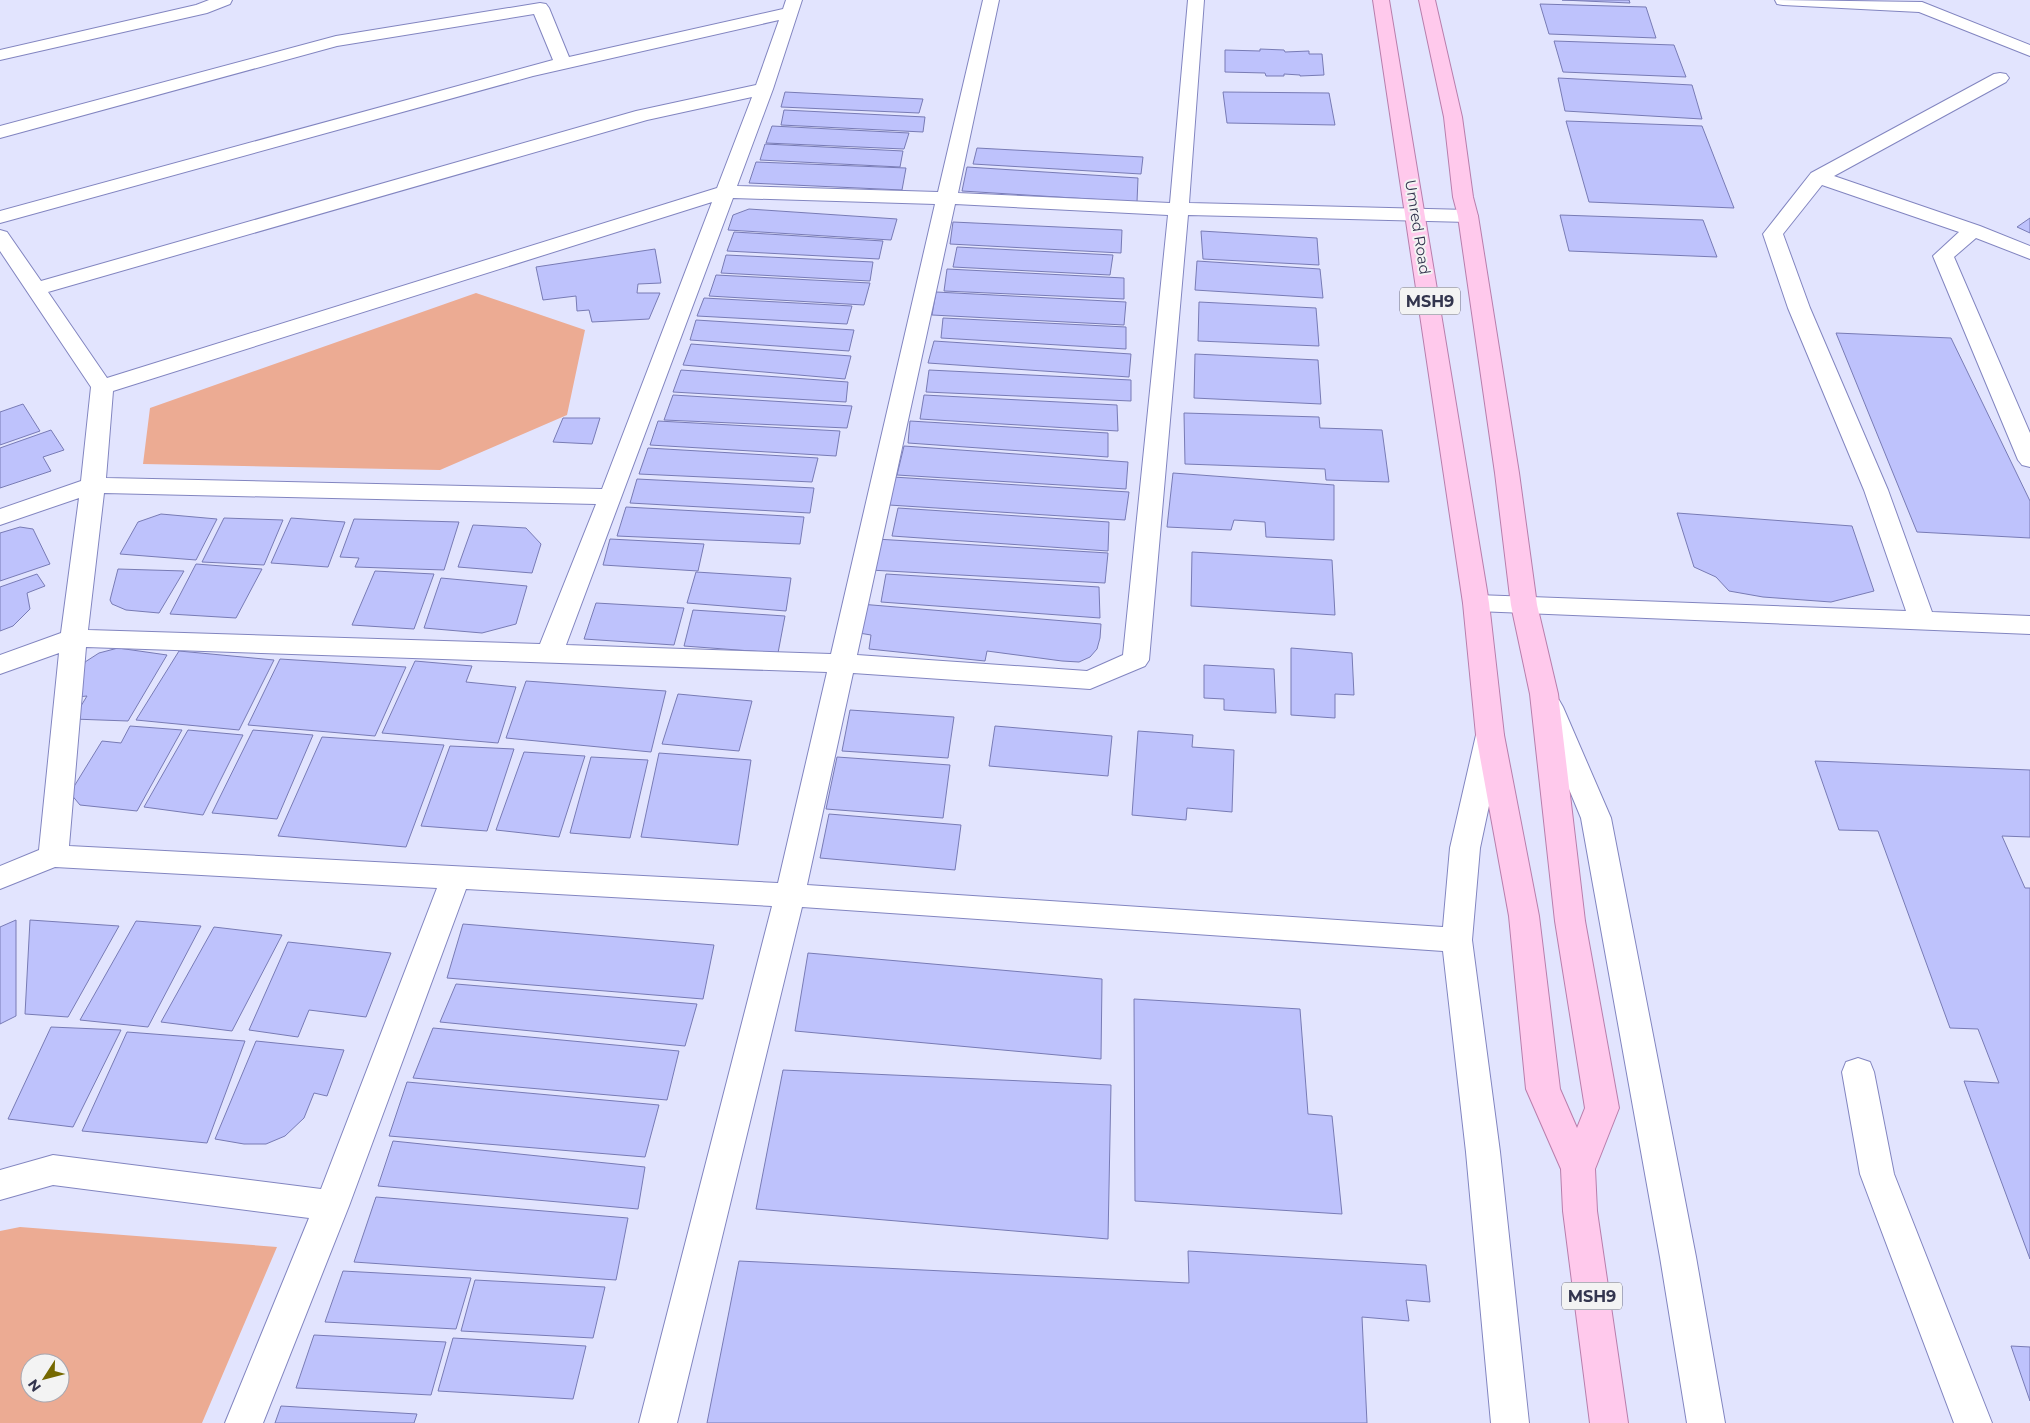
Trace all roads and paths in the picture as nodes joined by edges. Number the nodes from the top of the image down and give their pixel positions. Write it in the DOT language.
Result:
graph roads {
  1 [pos="224,0"];
  2 [pos="991,0"];
  3 [pos="1196,0"];
  4 [pos="1381,0"];
  5 [pos="1427,0"];
  6 [pos="1783,0"];
  7 [pos="792,6"];
  8 [pos="2026,47"];
  9 [pos="0,55"];
  10 [pos="563,64"];
  11 [pos="2000,78"];
  12 [pos="764,89"];
  13 [pos="0,132"];
  14 [pos="1818,177"];
  15 [pos="724,192"];
  16 [pos="947,198"];
  17 [pos="1179,209"];
  18 [pos="1416,214"];
  19 [pos="1468,216"];
  20 [pos="0,217"];
  21 [pos="1973,230"];
  22 [pos="0,236"];
  23 [pos="2030,253"];
  24 [pos="36,288"];
  25 [pos="102,388"];
  26 [pos="2030,460"];
  27 [pos="93,485"];
  28 [pos="611,497"];
  29 [pos="0,517"];
  30 [pos="1476,603"];
  31 [pos="1524,604"];
  32 [pos="1922,621"];
  33 [pos="2030,625"];
  34 [pos="74,638"];
  35 [pos="550,653"];
  36 [pos="843,664"];
  37 [pos="0,665"];
  38 [pos="1544,694"];
  39 [pos="1490,735"];
  40 [pos="53,856"];
  41 [pos="456,877"];
  42 [pos="0,878"];
  43 [pos="790,895"];
  44 [pos="1457,940"];
  45 [pos="1858,1072"];
  46 [pos="1578,1169"];
  47 [pos="0,1185"];
  48 [pos="332,1206"];
  49 [pos="244,1423"];
  50 [pos="658,1423"];
  51 [pos="1510,1423"];
  52 [pos="1609,1423"];
  53 [pos="1706,1423"];
  54 [pos="1973,1423"];
  1 -- 9 [label="street"];
  2 -- 16 [label="street"];
  3 -- 17 [label="street"];
  4 -- 18 [label="main road, Umred Road / MSH9"];
  5 -- 19 [label="main road"];
  6 -- 8 [label="street"];
  7 -- 10 [label="street"];
  7 -- 12 [label="street"];
  10 -- 13 [label="street"];
  10 -- 20 [label="street"];
  11 -- 14 [label="street"];
  12 -- 15 [label="street"];
  12 -- 24 [label="street"];
  14 -- 21 [label="street"];
  14 -- 32 [label="street"];
  15 -- 16 [label="street"];
  15 -- 25 [label="street"];
  15 -- 28 [label="street"];
  16 -- 17 [label="street"];
  16 -- 36 [label="street"];
  17 -- 18 [label="street"];
  17 -- 36 [label="street"];
  18 -- 19 [label="street"];
  18 -- 30 [label="main road, Umred Road / MSH9"];
  19 -- 31 [label="main road"];
  21 -- 23 [label="street"];
  21 -- 26 [label="street"];
  22 -- 24 [label="street"];
  24 -- 25 [label="street"];
  25 -- 27 [label="street"];
  27 -- 28 [label="street"];
  27 -- 29 [label="street"];
  27 -- 34 [label="street"];
  28 -- 35 [label="street"];
  30 -- 31 [label="street"];
  30 -- 39 [label="main road, Umred Road"];
  31 -- 32 [label="street"];
  31 -- 38 [label="main road"];
  32 -- 33 [label="street"];
  34 -- 35 [label="street"];
  34 -- 37 [label="street"];
  34 -- 40 [label="street"];
  35 -- 36 [label="street"];
  36 -- 43 [label="street"];
  38 -- 46 [label="main road"];
  38 -- 53 [label="street"];
  39 -- 44 [label="street"];
  39 -- 46 [label="main road, Umred Road"];
  40 -- 41 [label="street"];
  40 -- 42 [label="street"];
  41 -- 43 [label="street"];
  41 -- 48 [label="street"];
  43 -- 44 [label="street"];
  43 -- 50 [label="street"];
  44 -- 51 [label="street"];
  45 -- 54 [label="street"];
  46 -- 52 [label="main road, MSH9"];
  47 -- 48 [label="street"];
  48 -- 49 [label="street"];
}
